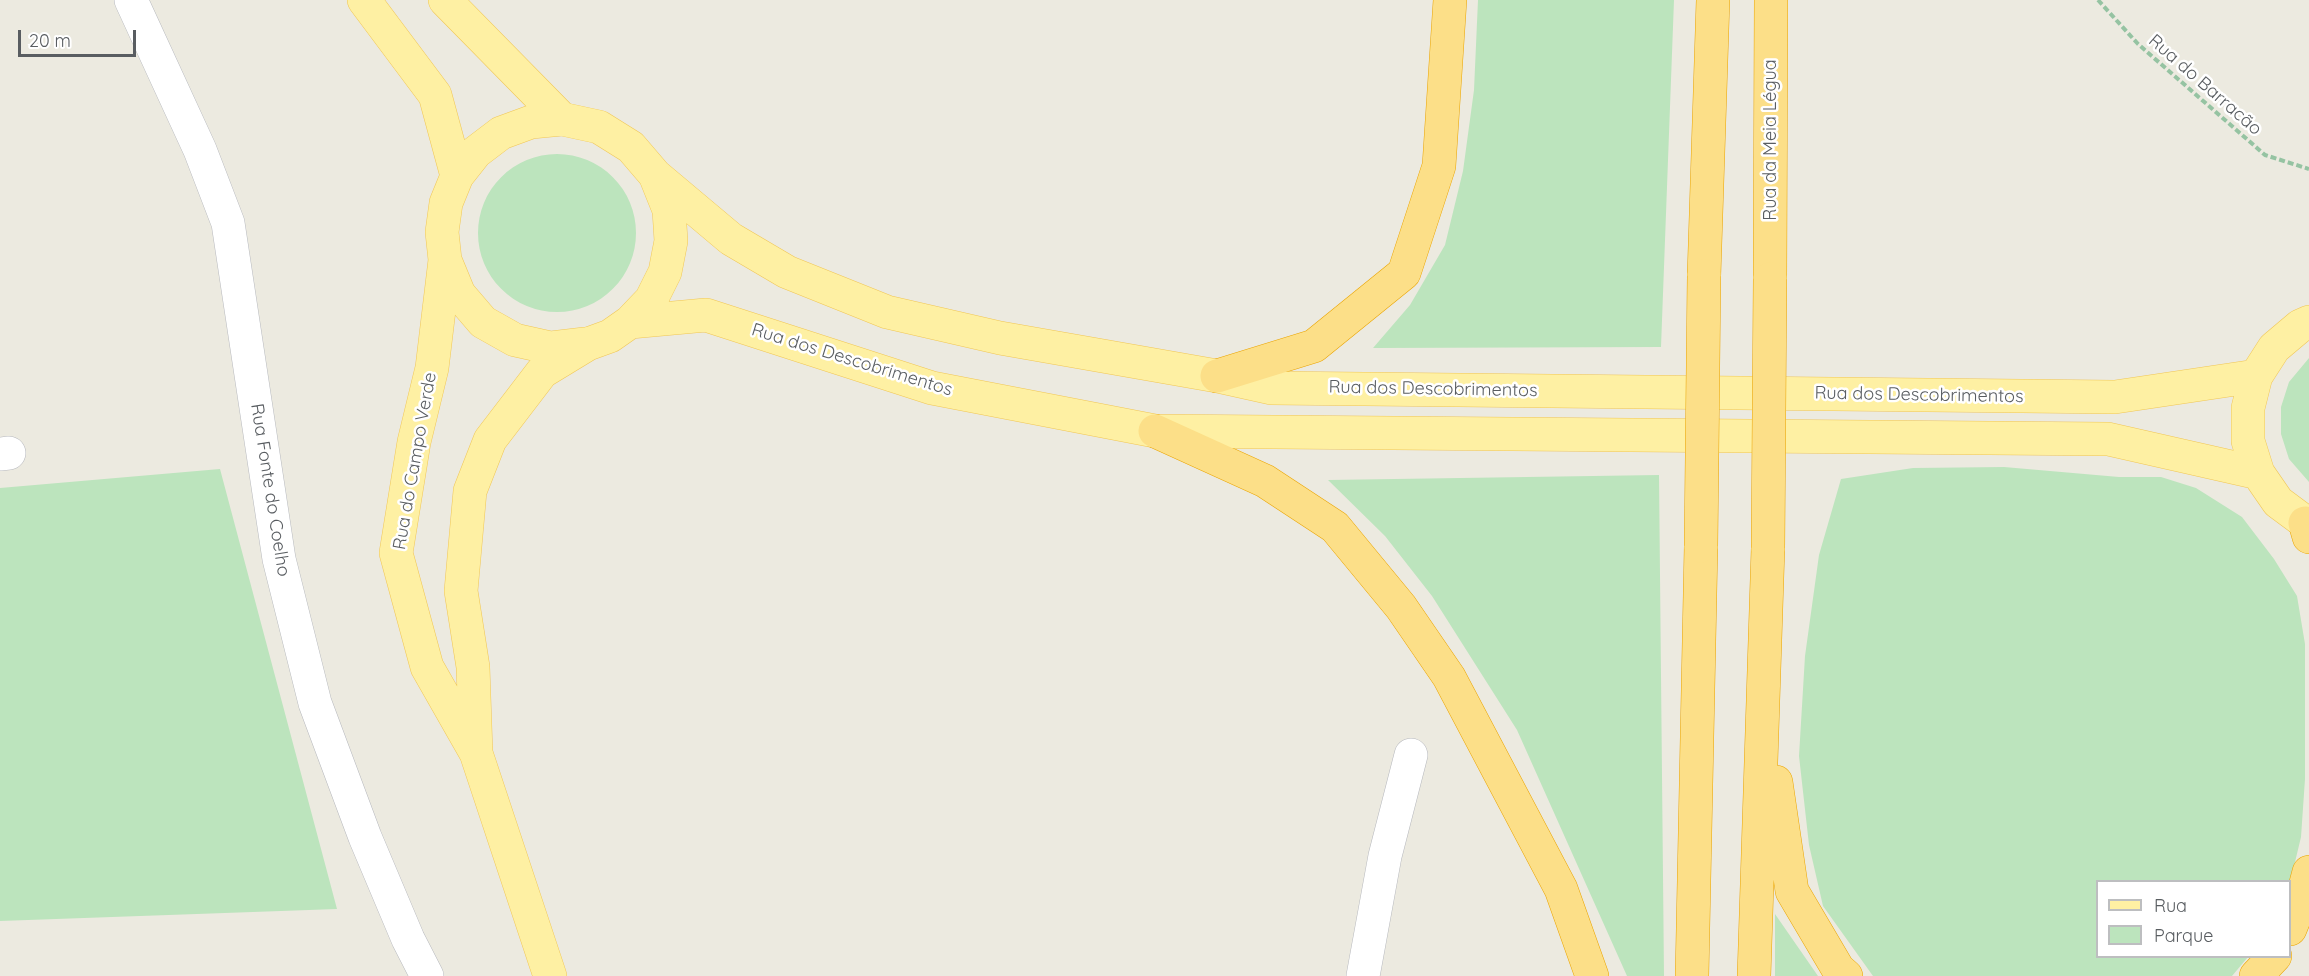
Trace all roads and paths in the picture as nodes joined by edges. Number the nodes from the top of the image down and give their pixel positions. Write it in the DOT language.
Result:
graph roads {
  1 [pos="131,0"];
  2 [pos="364,0"];
  3 [pos="445,0"];
  4 [pos="1450,0"];
  5 [pos="1713,0"];
  6 [pos="1771,0"];
  7 [pos="2098,0"];
  8 [pos="562,119"];
  9 [pos="2309,169"];
  10 [pos="655,175"];
  11 [pos="457,176"];
  12 [pos="445,260"];
  13 [pos="630,322"];
  14 [pos="2309,322"];
  15 [pos="588,344"];
  16 [pos="1217,376"];
  17 [pos="2256,376"];
  18 [pos="1155,431"];
  19 [pos="2258,473"];
  20 [pos="2308,528"];
  21 [pos="1764,697"];
  22 [pos="476,753"];
  23 [pos="1411,755"];
  24 [pos="2309,872"];
  25 [pos="2291,924"];
  26 [pos="2274,958"];
  27 [pos="427,976"];
  28 [pos="550,976"];
  29 [pos="1363,976"];
  30 [pos="1592,976"];
  31 [pos="1692,976"];
  32 [pos="1754,976"];
  33 [pos="1846,976"];
  34 [pos="2256,976"];
  1 -- 27 [label="street, Rua Fonte do Coelho"];
  2 -- 11 [label="main road"];
  3 -- 8 [label="main road"];
  4 -- 16 [label="highway"];
  5 -- 31 [label="highway, bridge"];
  6 -- 21 [label="highway, Rua da Meia Légua, bridge"];
  7 -- 9 [label="path, Rua do Barracão"];
  8 -- 10 [label="main road, Rua do Campo Verde"];
  8 -- 11 [label="main road, Rua do Campo Verde"];
  10 -- 13 [label="main road, Rua do Campo Verde"];
  10 -- 16 [label="main road, Rua dos Descobrimentos"];
  11 -- 12 [label="main road, Rua do Campo Verde"];
  12 -- 15 [label="main road, Rua do Campo Verde"];
  12 -- 22 [label="main road, Rua do Campo Verde"];
  13 -- 15 [label="main road, Rua do Campo Verde"];
  13 -- 18 [label="main road, Rua dos Descobrimentos"];
  14 -- 17 [label="main road"];
  15 -- 22 [label="main road, Rua do Campo Verde"];
  16 -- 17 [label="main road, Rua dos Descobrimentos"];
  17 -- 19 [label="main road"];
  18 -- 19 [label="main road, Rua dos Descobrimentos"];
  18 -- 30 [label="highway"];
  19 -- 20 [label="main road"];
  21 -- 32 [label="highway"];
  21 -- 33 [label="highway"];
  22 -- 28 [label="main road, Rua do Campo Verde"];
  23 -- 29 [label="street"];
  24 -- 25 [label="highway"];
  26 -- 34 [label="highway"];
}
